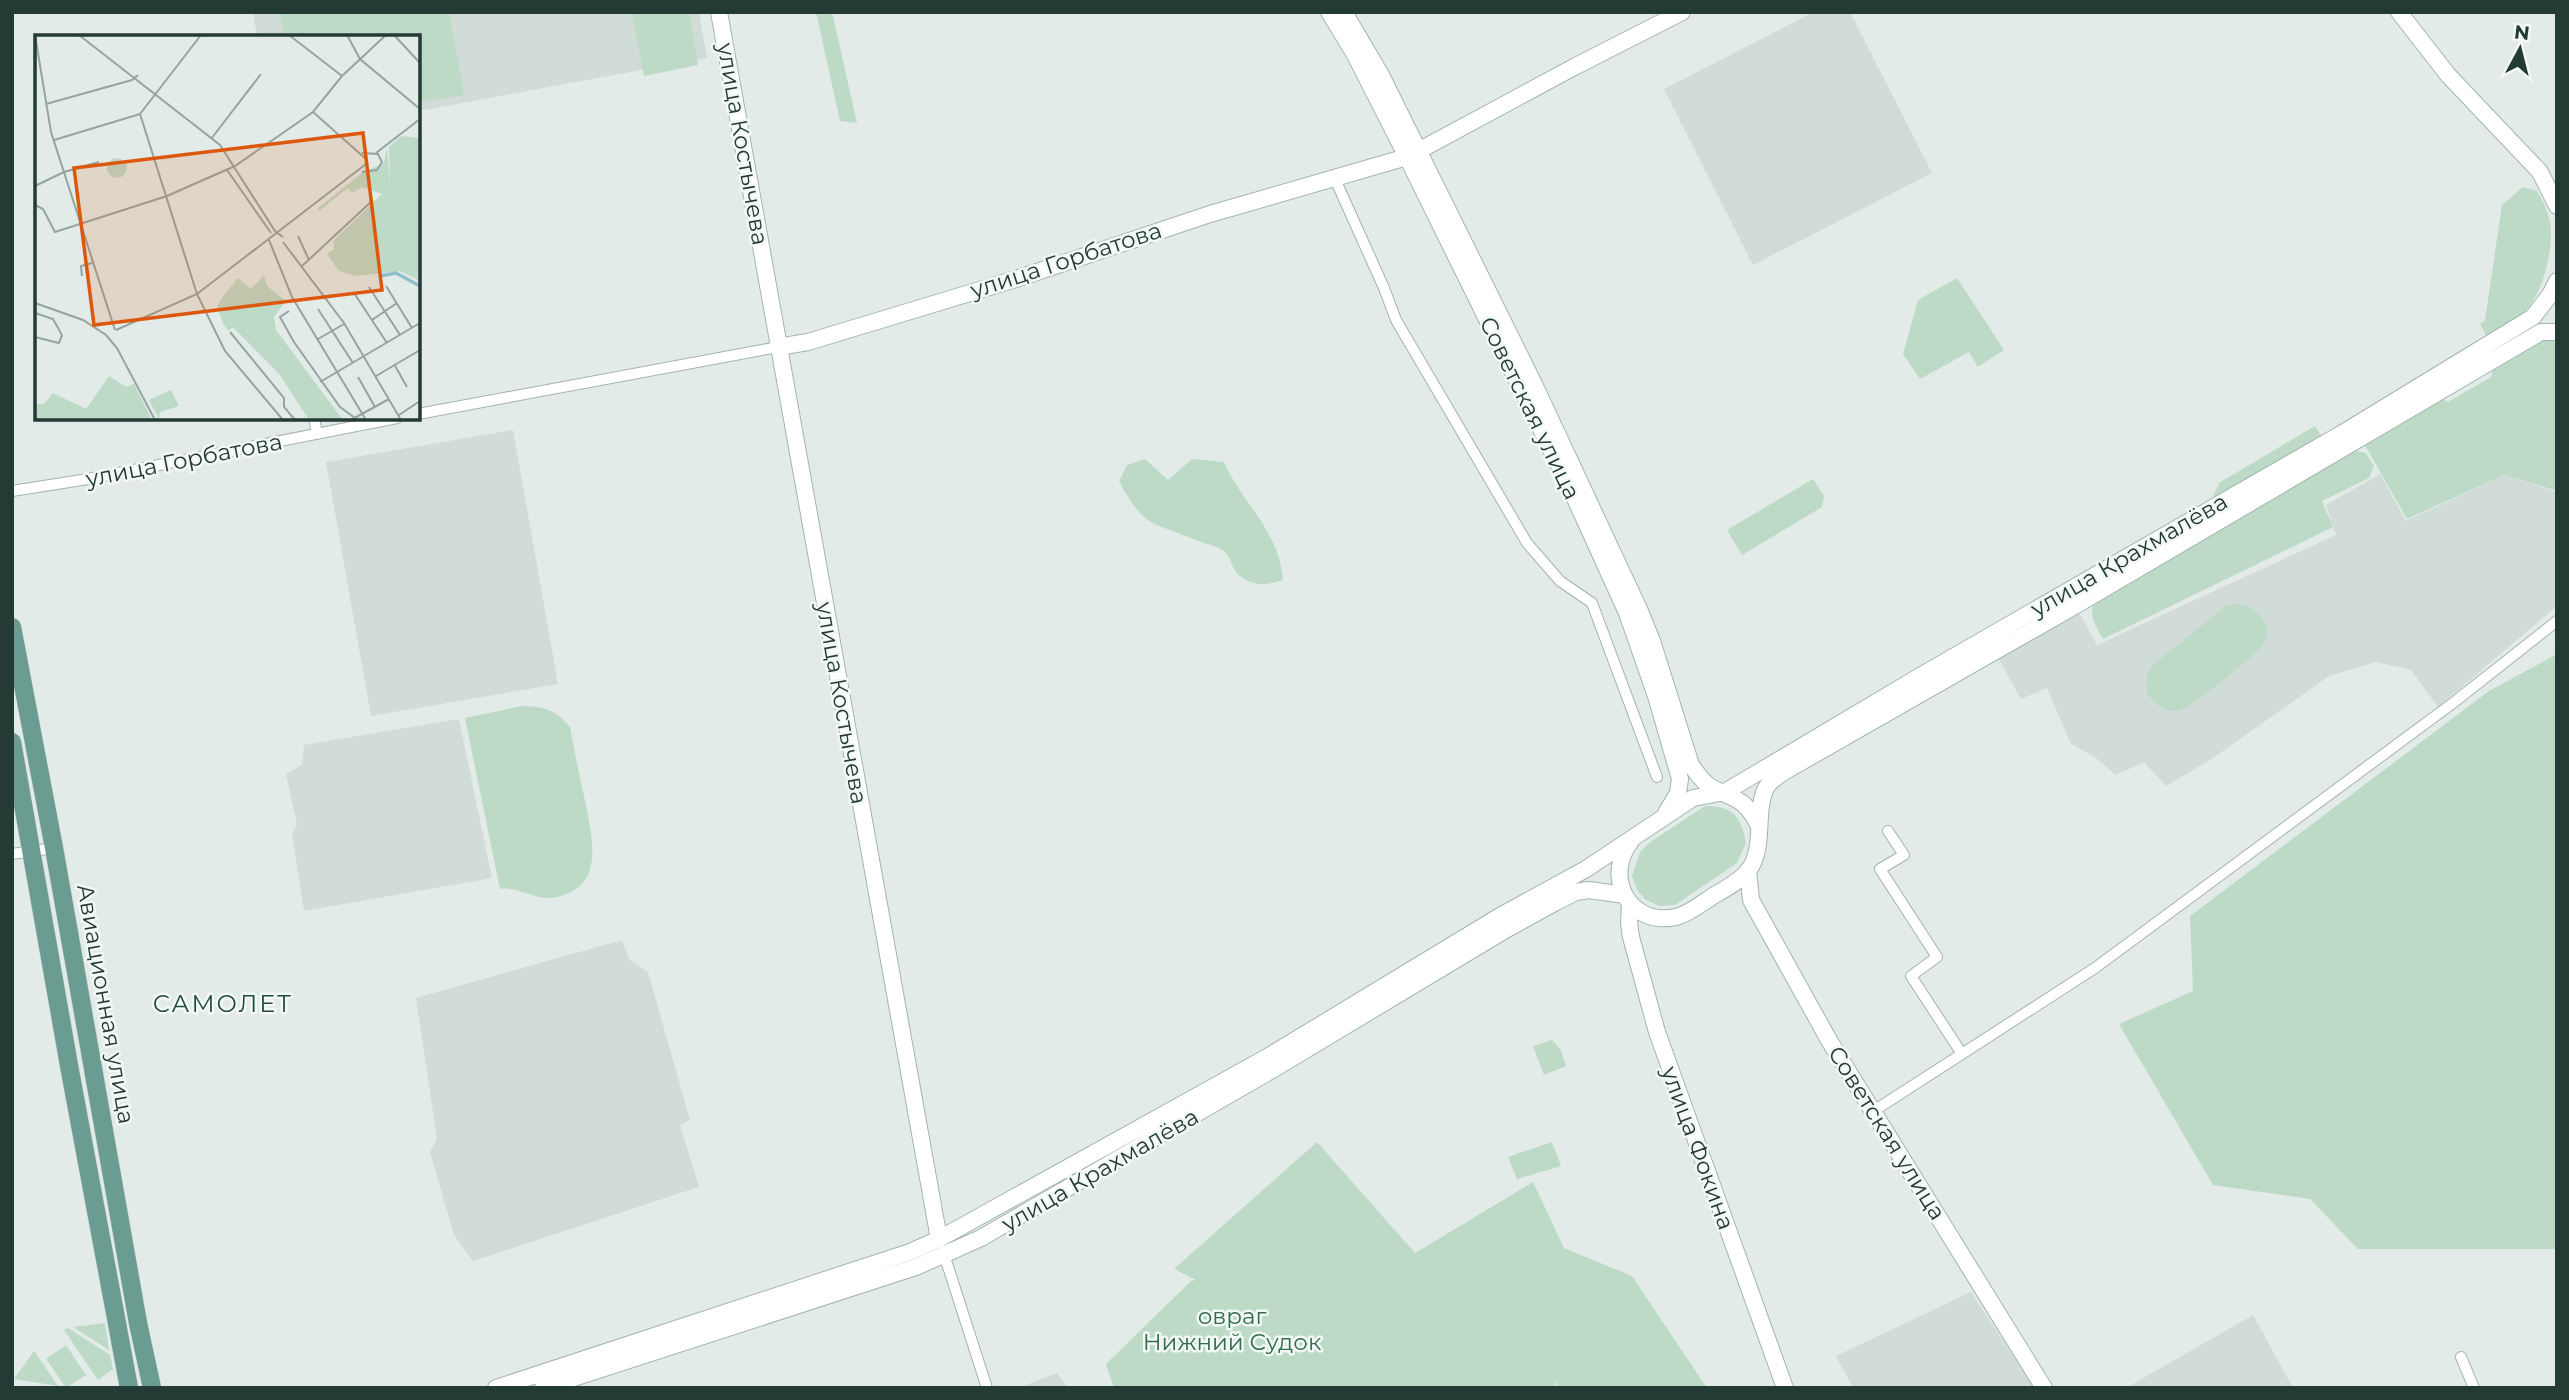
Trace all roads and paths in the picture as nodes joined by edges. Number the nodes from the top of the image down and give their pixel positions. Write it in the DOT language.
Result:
graph roads {
  1 [pos="719,12"];
  2 [pos="1329,12"];
  3 [pos="1344,12"];
  4 [pos="1682,12"];
  5 [pos="2399,12"];
  6 [pos="1412,153"];
  7 [pos="2540,172"];
  8 [pos="1335,179"];
  9 [pos="2557,180"];
  10 [pos="2557,206"];
  11 [pos="2557,281"];
  12 [pos="2549,332"];
  13 [pos="778,347"];
  14 [pos="420,414"];
  15 [pos="314,420"];
  16 [pos="387,420"];
  17 [pos="317,434"];
  18 [pos="12,491"];
  19 [pos="2557,621"];
  20 [pos="12,628"];
  21 [pos="12,742"];
  22 [pos="1657,777"];
  23 [pos="1725,792"];
  24 [pos="1664,817"];
  25 [pos="1759,826"];
  26 [pos="1888,831"];
  27 [pos="1633,839"];
  28 [pos="54,848"];
  29 [pos="32,851"];
  30 [pos="12,854"];
  31 [pos="1748,870"];
  32 [pos="1627,899"];
  33 [pos="1962,1054"];
  34 [pos="1872,1112"];
  35 [pos="941,1247"];
  36 [pos="2460,1357"];
  37 [pos="129,1388"];
  38 [pos="152,1388"];
  39 [pos="496,1388"];
  40 [pos="543,1388"];
  41 [pos="987,1388"];
  42 [pos="1785,1388"];
  43 [pos="2044,1388"];
  44 [pos="2474,1388"];
  1 -- 13 [label="main road, улица Костычева"];
  2 -- 6 [label="main road, Советская улица"];
  3 -- 6 [label="main road, Советская улица"];
  4 -- 6 [label="main road, улица Горбатова"];
  5 -- 7 [label="main road"];
  6 -- 8 [label="main road, улица Горбатова"];
  6 -- 23 [label="main road, Советская улица"];
  6 -- 24 [label="main road, Советская улица"];
  7 -- 9 [label="main road"];
  7 -- 10 [label="main road"];
  8 -- 13 [label="main road, улица Горбатова"];
  8 -- 22 [label="street"];
  11 -- 23 [label="main road, улица Крахмалёва"];
  12 -- 25 [label="main road"];
  13 -- 14 [label="street, улица Горбатова"];
  13 -- 35 [label="main road, улица Костычева"];
  15 -- 17 [label="street"];
  16 -- 17 [label="street, улица Горбатова"];
  17 -- 18 [label="street, улица Горбатова"];
  19 -- 33 [label="street"];
  20 -- 28 [label="main road, Авиационная улица"];
  21 -- 29 [label="main road, Авиационная улица"];
  23 -- 24 [label="main road"];
  23 -- 25 [label="main road"];
  24 -- 27 [label="main road"];
  25 -- 31 [label="main road"];
  26 -- 33 [label="street"];
  27 -- 32 [label="main road"];
  27 -- 35 [label="main road, улица Крахмалёва"];
  28 -- 29 [label="street"];
  28 -- 38 [label="main road, Авиационная улица"];
  29 -- 30 [label="street"];
  29 -- 37 [label="main road, Авиационная улица"];
  31 -- 32 [label="main road"];
  31 -- 34 [label="main road, Советская улица"];
  32 -- 35 [label="main road, улица Крахмалёва"];
  32 -- 42 [label="main road, улица Фокина"];
  33 -- 34 [label="street"];
  34 -- 43 [label="main road, Советская улица"];
  35 -- 39 [label="main road, улица Крахмалёва"];
  35 -- 40 [label="main road, улица Крахмалёва"];
  35 -- 41 [label="street, улица Костычева"];
  36 -- 44 [label="street"];
}
